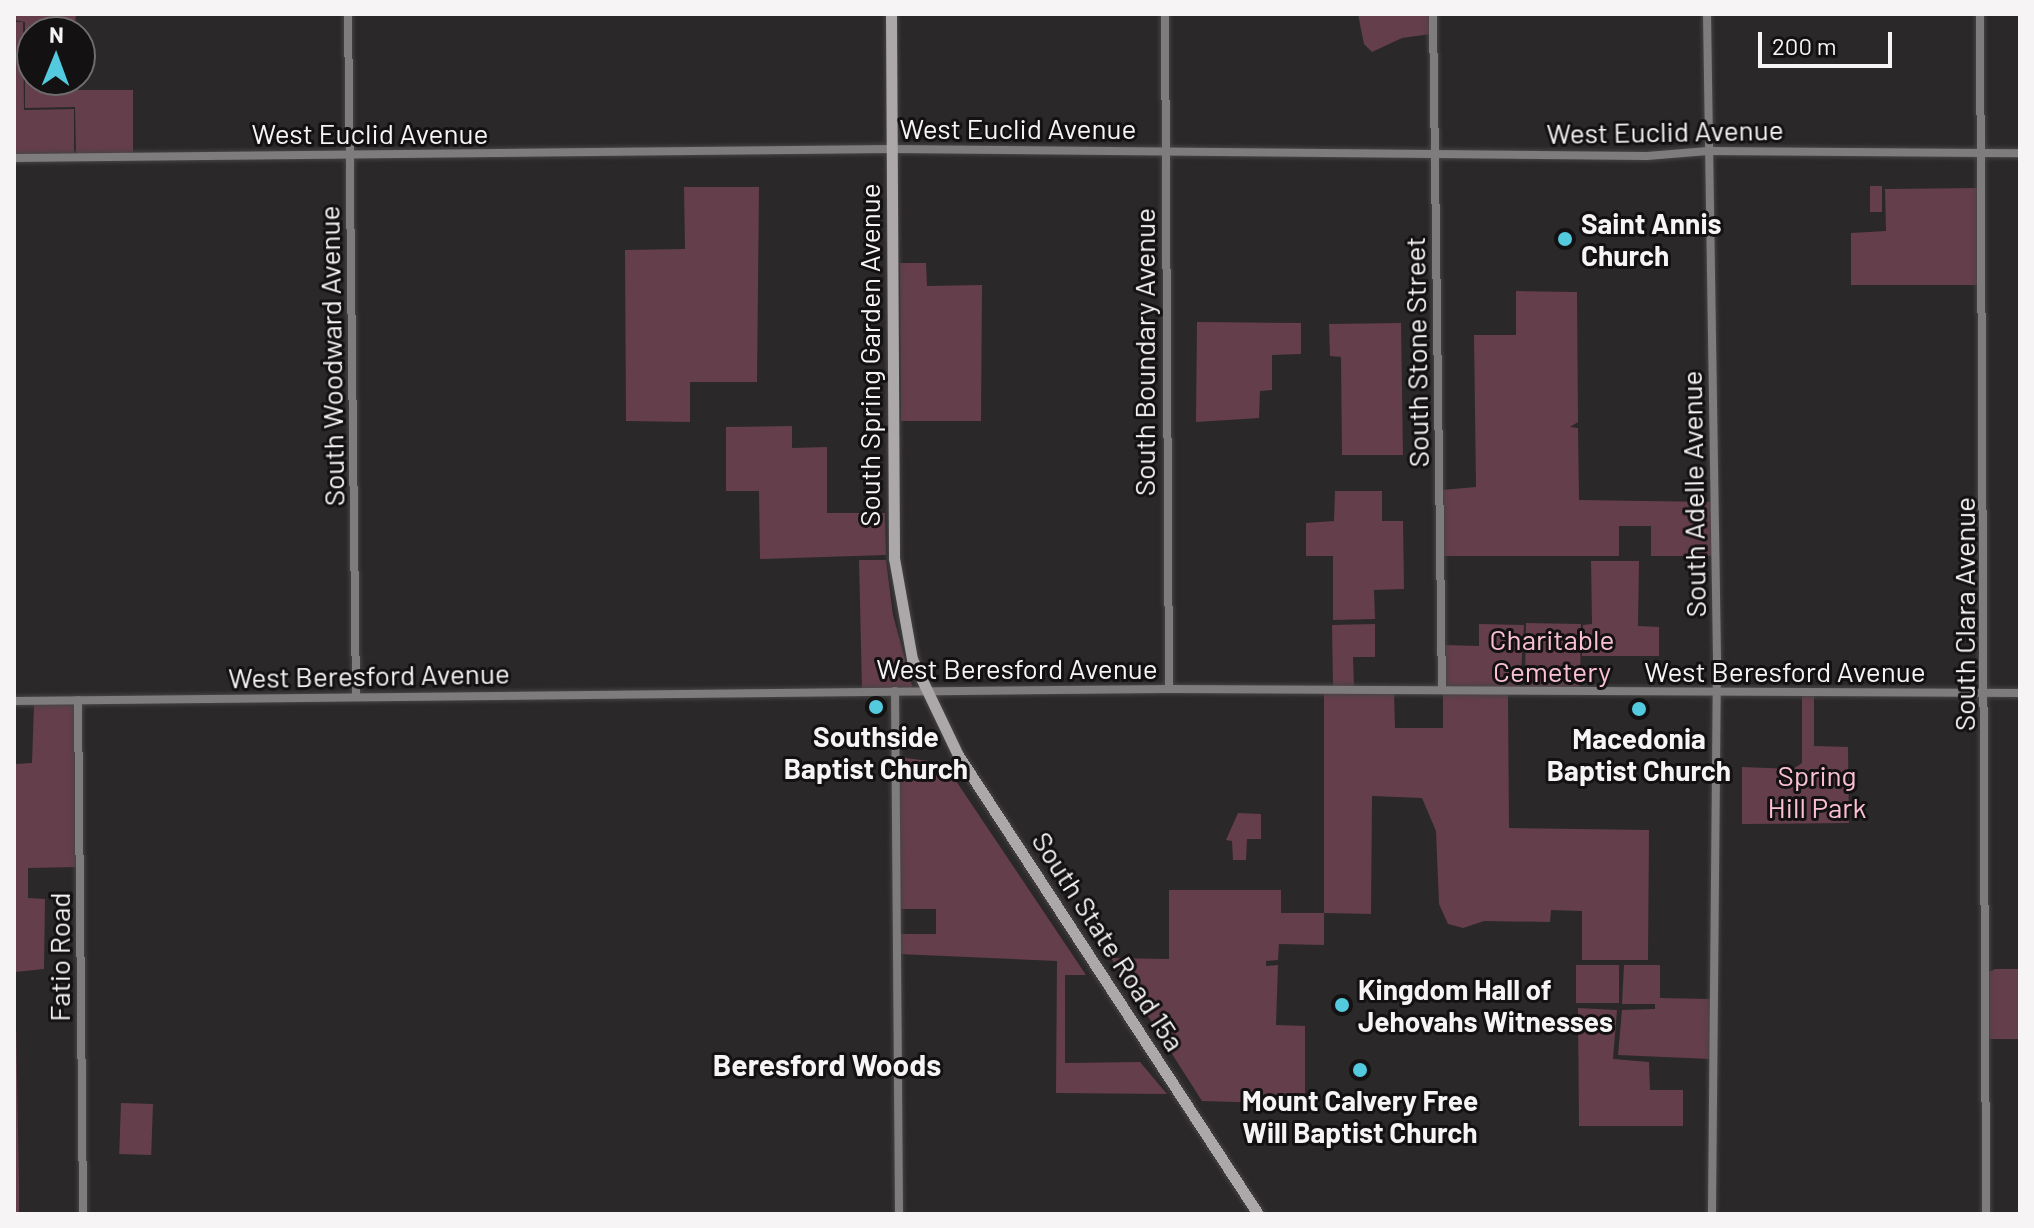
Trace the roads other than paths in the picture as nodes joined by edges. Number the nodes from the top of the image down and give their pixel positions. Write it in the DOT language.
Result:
graph roads {
  1 [pos="348,14"];
  2 [pos="891,14"];
  3 [pos="1165,14"];
  4 [pos="1433,14"];
  5 [pos="1707,14"];
  6 [pos="1980,14"];
  7 [pos="892,149"];
  8 [pos="1164,151"];
  9 [pos="1708,151"];
  10 [pos="1983,152"];
  11 [pos="2020,153"];
  12 [pos="349,155"];
  13 [pos="1436,155"];
  14 [pos="14,158"];
  15 [pos="1169,689"];
  16 [pos="1442,690"];
  17 [pos="895,691"];
  18 [pos="924,692"];
  19 [pos="1716,693"];
  20 [pos="1987,693"];
  21 [pos="2020,693"];
  22 [pos="356,697"];
  23 [pos="78,700"];
  24 [pos="14,701"];
  25 [pos="83,1214"];
  26 [pos="899,1214"];
  27 [pos="1258,1214"];
  28 [pos="1712,1214"];
  29 [pos="1986,1214"];
  1 -- 12 [label="street, South Woodward Avenue"];
  2 -- 7 [label="highway, South Spring Garden Avenue"];
  3 -- 8 [label="street, South Boundary Avenue"];
  4 -- 13 [label="street, South Stone Street"];
  5 -- 9 [label="street, South Adelle Avenue"];
  6 -- 10 [label="street, South Clara Avenue"];
  7 -- 8 [label="street, West Euclid Avenue"];
  7 -- 12 [label="street, West Euclid Avenue"];
  7 -- 18 [label="highway, South Spring Garden Avenue"];
  8 -- 13 [label="street, West Euclid Avenue"];
  8 -- 15 [label="street, South Boundary Avenue"];
  9 -- 10 [label="street, West Euclid Avenue"];
  9 -- 13 [label="street, West Euclid Avenue"];
  9 -- 19 [label="street, South Adelle Avenue"];
  10 -- 11 [label="street, West Euclid Avenue"];
  10 -- 20 [label="street, South Clara Avenue"];
  12 -- 14 [label="street, West Euclid Avenue"];
  12 -- 22 [label="street, South Woodward Avenue"];
  13 -- 16 [label="street, South Stone Street"];
  15 -- 16 [label="street, West Beresford Avenue"];
  15 -- 18 [label="street, West Beresford Avenue"];
  16 -- 19 [label="street, West Beresford Avenue"];
  17 -- 18 [label="street, West Beresford Avenue"];
  17 -- 22 [label="street, West Beresford Avenue"];
  17 -- 26 [label="street"];
  18 -- 27 [label="highway, South State Road 15a"];
  19 -- 20 [label="street, West Beresford Avenue"];
  19 -- 28 [label="street, South Adelle Avenue"];
  20 -- 21 [label="street, West Beresford Avenue"];
  20 -- 29 [label="street, South Clara Avenue"];
  22 -- 23 [label="street, West Beresford Avenue"];
  23 -- 24 [label="street, West Beresford Avenue"];
  23 -- 25 [label="street, Fatio Road"];
}
